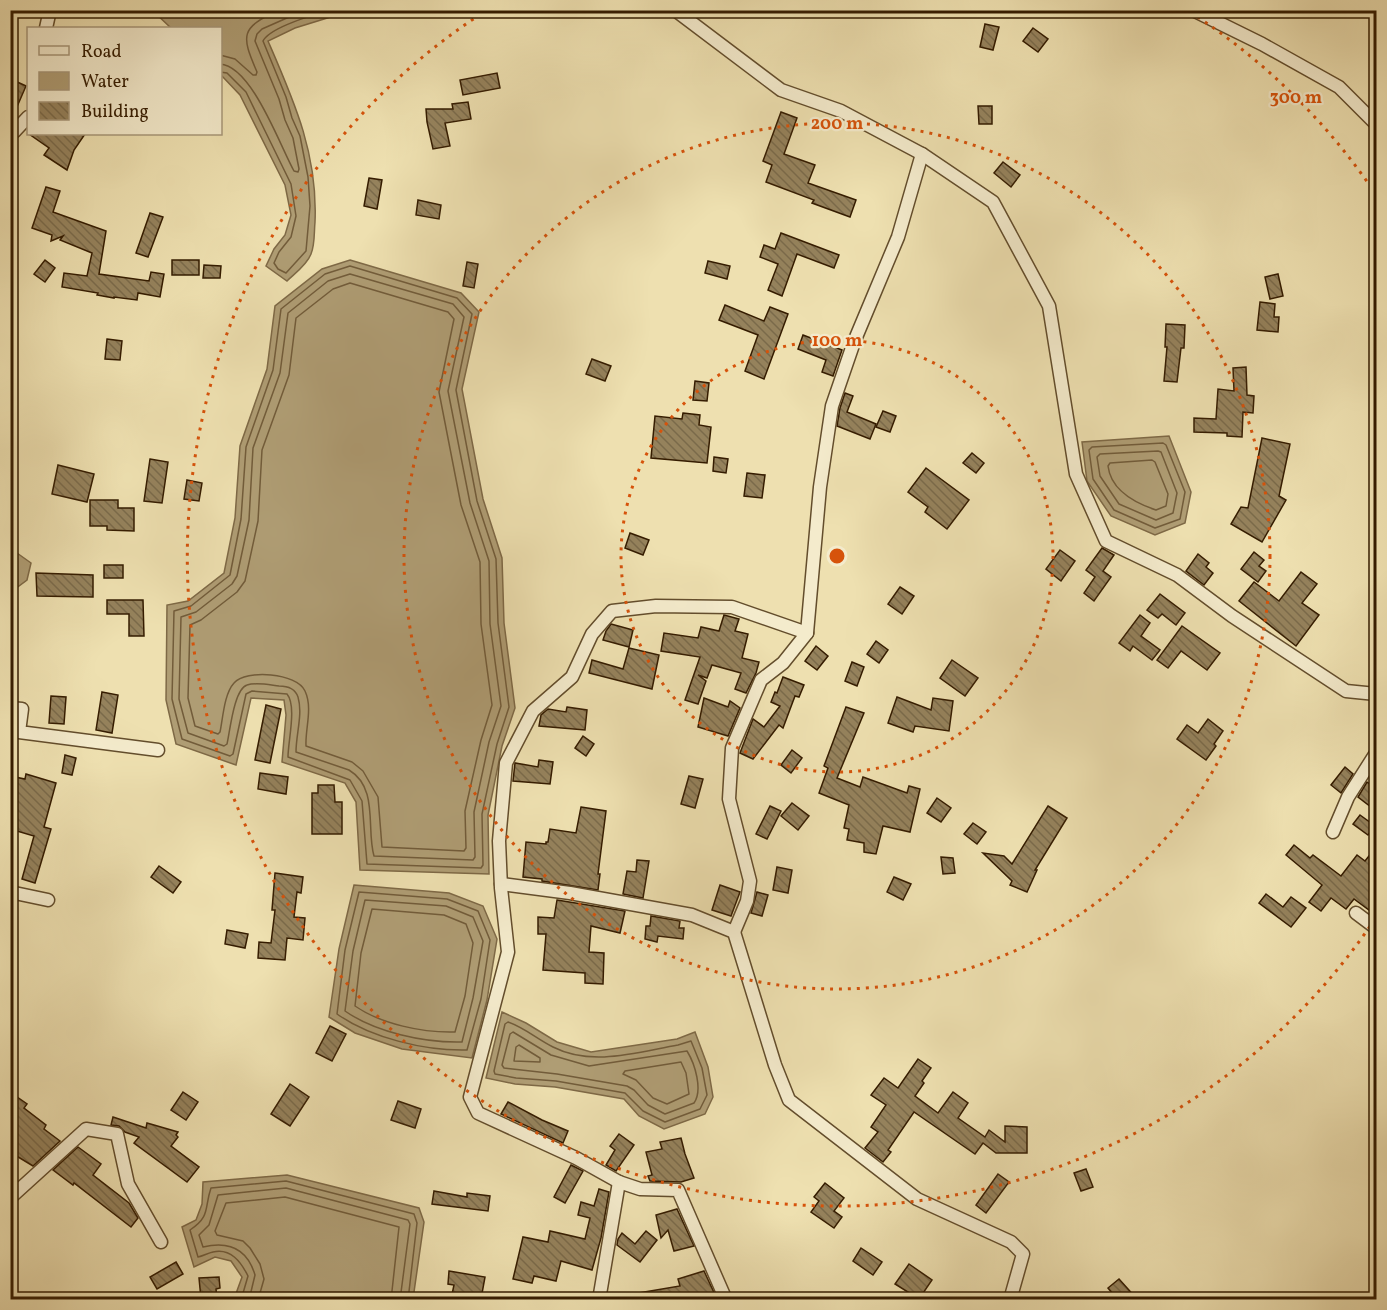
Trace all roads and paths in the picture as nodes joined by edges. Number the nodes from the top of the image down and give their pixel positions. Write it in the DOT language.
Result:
graph roads {
  1 [pos="50,10"];
  2 [pos="675,10"];
  3 [pos="1193,10"];
  4 [pos="46,27"];
  5 [pos="27,118"];
  6 [pos="1377,120"];
  7 [pos="10,131"];
  8 [pos="922,154"];
  9 [pos="807,633"];
  10 [pos="1377,694"];
  11 [pos="10,708"];
  12 [pos="158,750"];
  13 [pos="1377,753"];
  14 [pos="1333,832"];
  15 [pos="501,884"];
  16 [pos="10,892"];
  17 [pos="48,900"];
  18 [pos="1356,913"];
  19 [pos="1377,928"];
  20 [pos="734,932"];
  21 [pos="619,1182"];
  22 [pos="10,1198"];
  23 [pos="162,1242"];
  24 [pos="599,1299"];
  25 [pos="726,1299"];
  26 [pos="1010,1299"];
  1 -- 4 [label="street"];
  2 -- 8 [label="street"];
  3 -- 6 [label="street"];
  5 -- 7 [label="street"];
  8 -- 9 [label="street"];
  8 -- 10 [label="street"];
  9 -- 15 [label="street"];
  9 -- 20 [label="street"];
  11 -- 12 [label="street"];
  13 -- 14 [label="street"];
  15 -- 20 [label="street"];
  15 -- 21 [label="street"];
  16 -- 17 [label="street"];
  18 -- 19 [label="street"];
  20 -- 26 [label="street"];
  21 -- 24 [label="street"];
  21 -- 25 [label="street"];
  22 -- 23 [label="street"];
}
